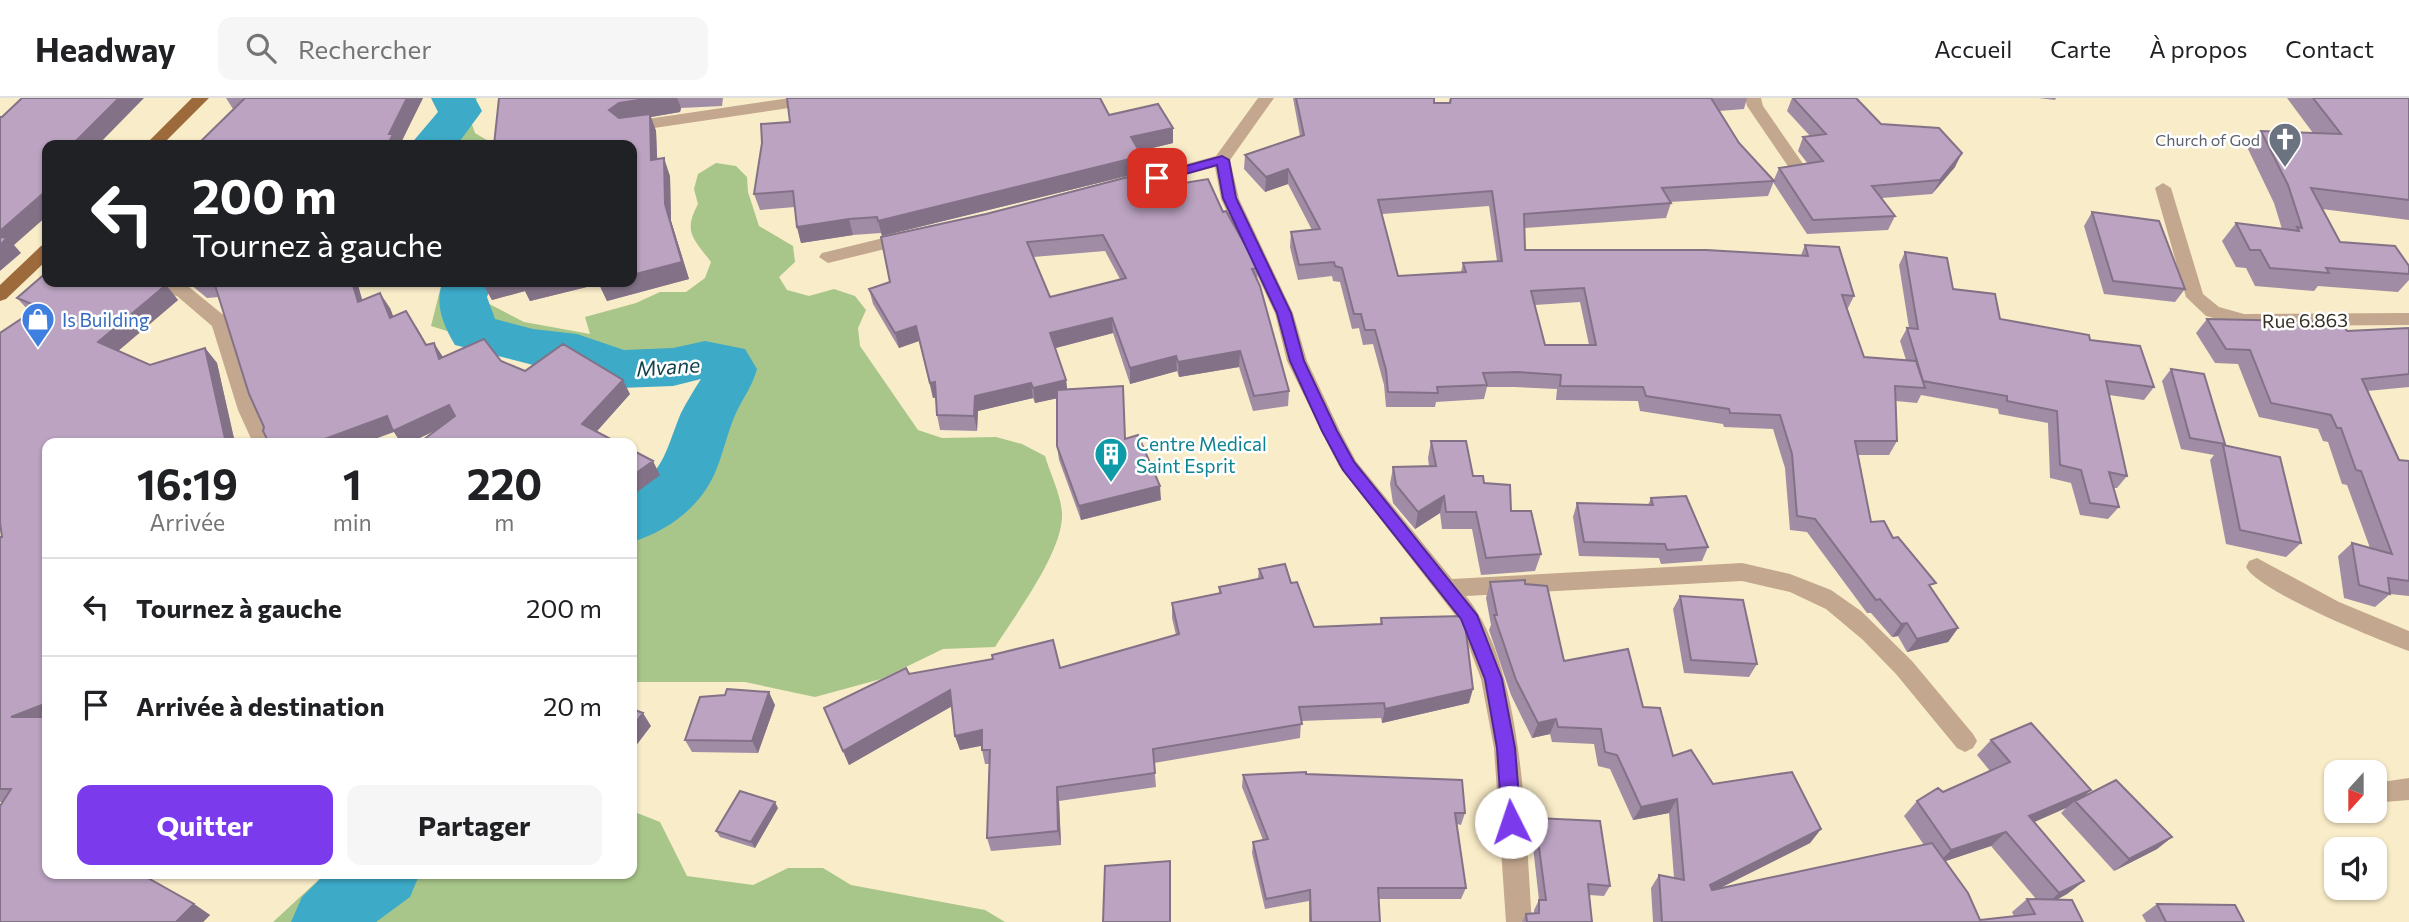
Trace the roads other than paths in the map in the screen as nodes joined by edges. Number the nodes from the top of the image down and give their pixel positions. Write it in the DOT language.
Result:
graph roads {
  1 [pos="201,98"];
  2 [pos="822,98"];
  3 [pos="1266,98"];
  4 [pos="1754,98"];
  5 [pos="625,128"];
  6 [pos="158,140"];
  7 [pos="1222,160"];
  8 [pos="1800,171"];
  9 [pos="2163,188"];
  10 [pos="1111,190"];
  11 [pos="923,235"];
  12 [pos="828,257"];
  13 [pos="42,260"];
  14 [pos="163,287"];
  15 [pos="0,295"];
  16 [pos="2409,319"];
  17 [pos="261,438"];
  18 [pos="2257,568"];
  19 [pos="1448,588"];
  20 [pos="2409,640"];
  21 [pos="1965,741"];
  22 [pos="2409,789"];
  23 [pos="2387,791"];
  24 [pos="1519,922"];
  1 -- 6 [label="main road"];
  2 -- 5 [label="street"];
  3 -- 7 [label="street"];
  4 -- 8 [label="street"];
  7 -- 10 [label="street"];
  7 -- 19 [label="street"];
  9 -- 16 [label="street, Rue 6.863"];
  11 -- 12 [label="street"];
  13 -- 15 [label="main road"];
  14 -- 17 [label="street"];
  18 -- 20 [label="street"];
  19 -- 21 [label="street"];
  19 -- 24 [label="street"];
  22 -- 23 [label="street"];
}
